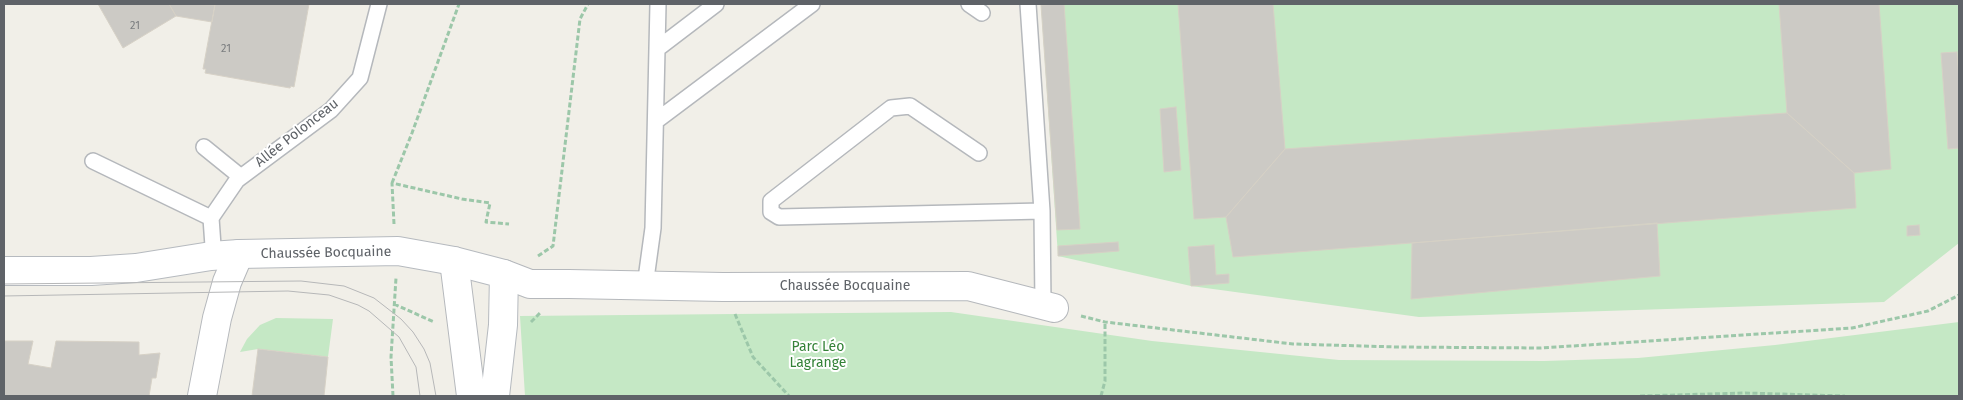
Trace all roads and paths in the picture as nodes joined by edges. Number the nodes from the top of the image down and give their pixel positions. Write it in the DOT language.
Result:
graph roads {
  1 [pos="379,4"];
  2 [pos="459,4"];
  3 [pos="588,4"];
  4 [pos="658,4"];
  5 [pos="716,4"];
  6 [pos="812,4"];
  7 [pos="969,4"];
  8 [pos="1028,4"];
  9 [pos="982,13"];
  10 [pos="658,49"];
  11 [pos="656,121"];
  12 [pos="204,147"];
  13 [pos="979,153"];
  14 [pos="93,161"];
  15 [pos="241,177"];
  16 [pos="392,183"];
  17 [pos="1042,211"];
  18 [pos="211,218"];
  19 [pos="509,224"];
  20 [pos="396,242"];
  21 [pos="239,254"];
  22 [pos="211,256"];
  23 [pos="454,261"];
  24 [pos="4,271"];
  25 [pos="504,274"];
  26 [pos="530,284"];
  27 [pos="645,286"];
  28 [pos="723,287"];
  29 [pos="1959,295"];
  30 [pos="1048,307"];
  31 [pos="1105,322"];
  32 [pos="202,396"];
  33 [pos="393,396"];
  34 [pos="471,396"];
  35 [pos="495,396"];
  36 [pos="789,396"];
  37 [pos="1101,396"];
  38 [pos="1640,396"];
  39 [pos="1845,396"];
  1 -- 15 [label="lane, Allée Polonceau"];
  2 -- 16 [label="path"];
  3 -- 26 [label="path"];
  4 -- 10 [label="lane"];
  5 -- 10 [label="lane"];
  6 -- 11 [label="lane"];
  7 -- 9 [label="lane"];
  8 -- 17 [label="lane"];
  10 -- 11 [label="lane"];
  11 -- 27 [label="lane"];
  12 -- 15 [label="lane"];
  13 -- 17 [label="lane"];
  14 -- 18 [label="lane"];
  15 -- 18 [label="lane, Allée Polonceau"];
  16 -- 19 [label="path"];
  16 -- 20 [label="path"];
  17 -- 30 [label="lane"];
  18 -- 22 [label="lane"];
  20 -- 21 [label="street, Chaussée Bocquaine"];
  20 -- 23 [label="street, Chaussée Bocquaine"];
  20 -- 33 [label="path"];
  21 -- 22 [label="street, Chaussée Bocquaine"];
  21 -- 32 [label="street"];
  22 -- 24 [label="street, Chaussée Bocquaine"];
  23 -- 25 [label="street, Chaussée Bocquaine"];
  23 -- 34 [label="street"];
  25 -- 26 [label="street, Chaussée Bocquaine"];
  25 -- 35 [label="street"];
  26 -- 27 [label="street, Chaussée Bocquaine"];
  27 -- 28 [label="street, Chaussée Bocquaine"];
  28 -- 30 [label="street, Chaussée Bocquaine"];
  28 -- 36 [label="path"];
  29 -- 31 [label="path"];
  30 -- 31 [label="path"];
  31 -- 37 [label="path"];
  38 -- 39 [label="path"];
}
